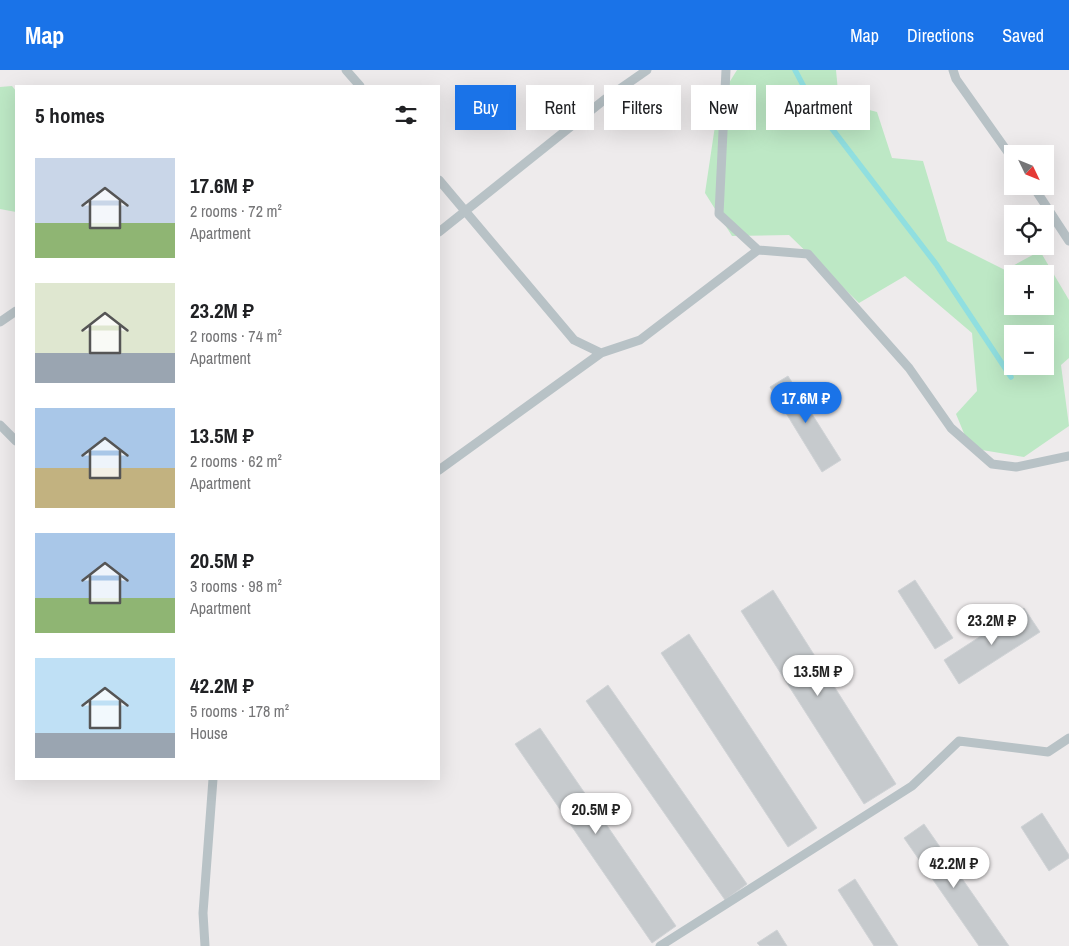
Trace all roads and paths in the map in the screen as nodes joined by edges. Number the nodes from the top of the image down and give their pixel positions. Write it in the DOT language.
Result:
graph roads {
  1 [pos="346,70"];
  2 [pos="647,70"];
  3 [pos="726,70"];
  4 [pos="953,70"];
  5 [pos="359,85"];
  6 [pos="1004,147"];
  7 [pos="440,181"];
  8 [pos="1039,195"];
  9 [pos="465,211"];
  10 [pos="440,231"];
  11 [pos="1069,241"];
  12 [pos="758,250"];
  13 [pos="15,312"];
  14 [pos="0,322"];
  15 [pos="601,353"];
  16 [pos="0,425"];
  17 [pos="15,440"];
  18 [pos="1069,456"];
  19 [pos="440,469"];
  20 [pos="1069,738"];
  21 [pos="213,780"];
  22 [pos="205,946"];
  23 [pos="660,946"];
  1 -- 5 [label="lane"];
  2 -- 9 [label="lane"];
  3 -- 12 [label="lane"];
  4 -- 6 [label="lane"];
  7 -- 9 [label="lane"];
  8 -- 11 [label="lane"];
  9 -- 10 [label="lane"];
  9 -- 15 [label="lane"];
  12 -- 15 [label="lane"];
  12 -- 18 [label="lane"];
  13 -- 14 [label="lane"];
  15 -- 19 [label="lane"];
  16 -- 17 [label="lane"];
  20 -- 23 [label="lane"];
  21 -- 22 [label="lane"];
}
